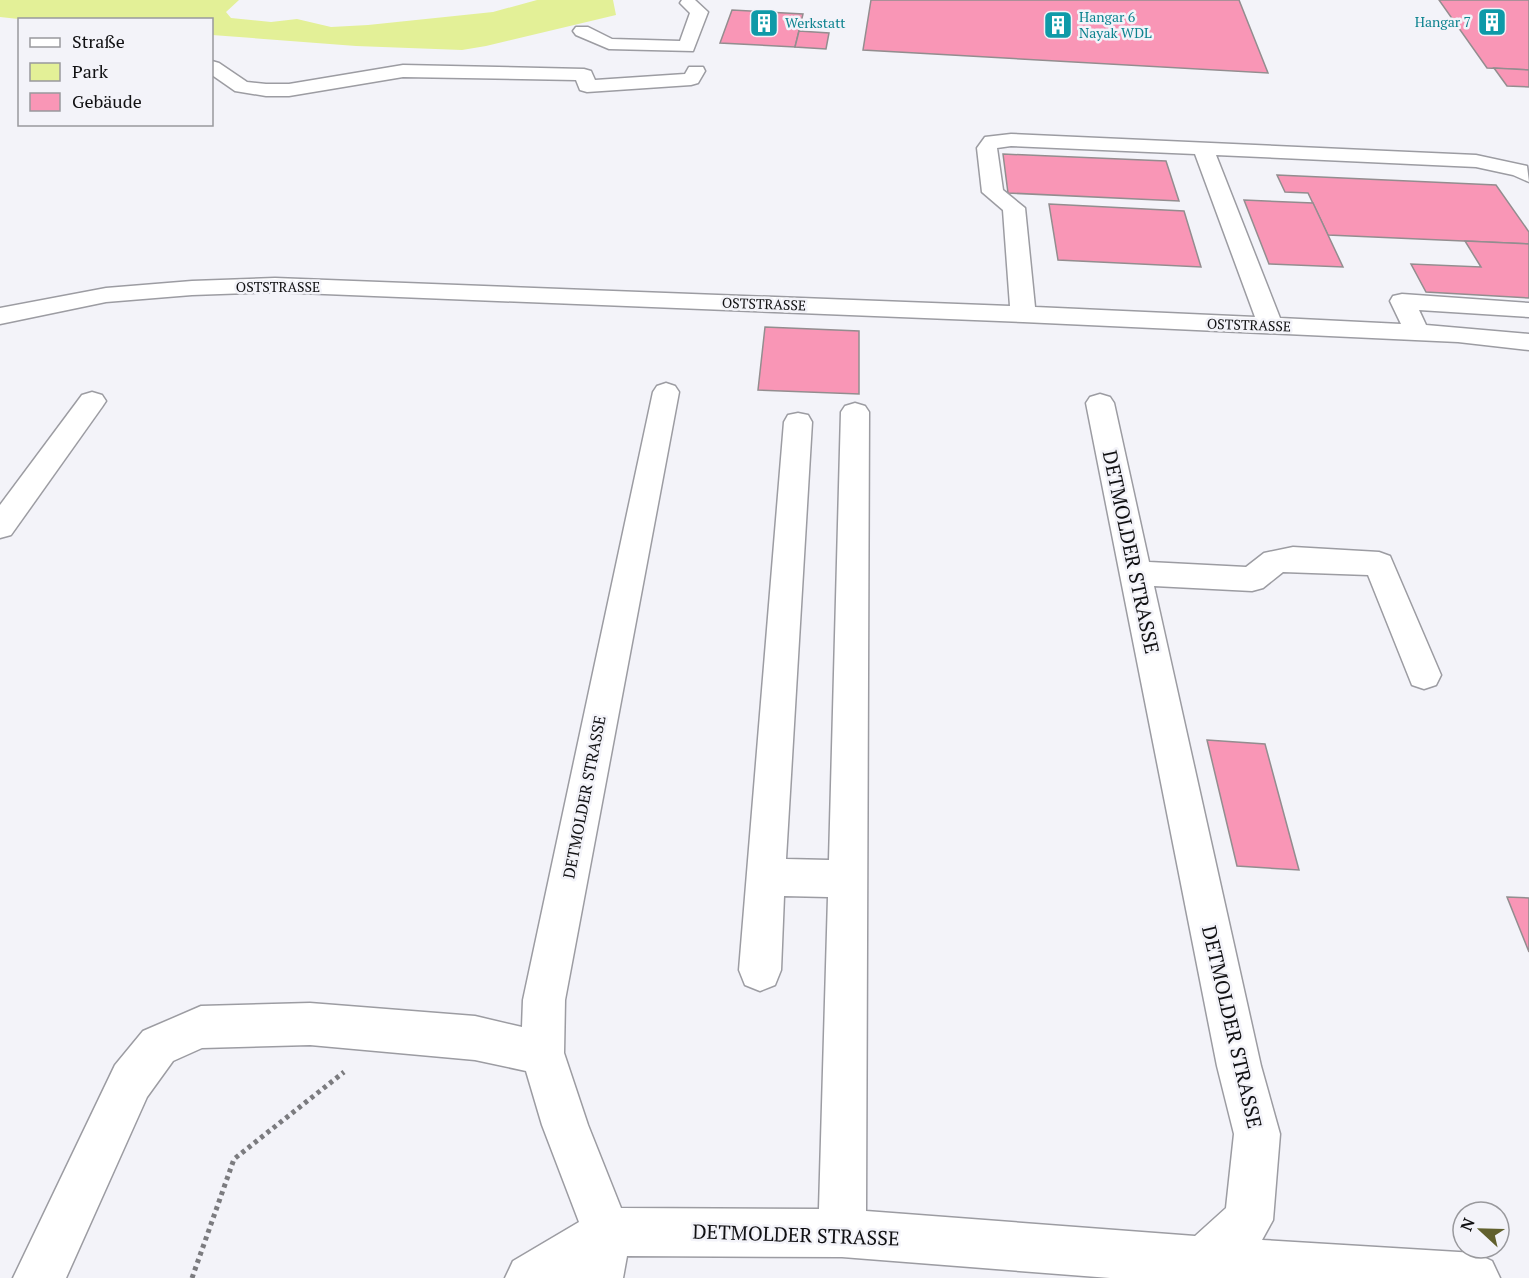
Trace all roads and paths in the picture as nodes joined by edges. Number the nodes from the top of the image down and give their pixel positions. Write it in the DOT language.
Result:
graph roads {
  1 [pos="688,3"];
  2 [pos="582,31"];
  3 [pos="213,68"];
  4 [pos="696,71"];
  5 [pos="587,86"];
  6 [pos="520,92"];
  7 [pos="1203,149"];
  8 [pos="1529,176"];
  9 [pos="1529,310"];
  10 [pos="1023,314"];
  11 [pos="0,316"];
  12 [pos="1271,326"];
  13 [pos="1418,333"];
  14 [pos="1529,342"];
  15 [pos="666,392"];
  16 [pos="92,401"];
  17 [pos="1100,403"];
  18 [pos="855,412"];
  19 [pos="798,422"];
  20 [pos="0,527"];
  21 [pos="1134,573"];
  22 [pos="1424,675"];
  23 [pos="765,877"];
  24 [pos="848,879"];
  25 [pos="760,970"];
  26 [pos="363,1028"];
  27 [pos="542,1053"];
  28 [pos="607,1232"];
  29 [pos="842,1233"];
  30 [pos="1203,1261"];
  31 [pos="1289,1272"];
  32 [pos="1351,1274"];
  33 [pos="38,1278"];
  34 [pos="192,1278"];
  35 [pos="530,1278"];
  36 [pos="598,1278"];
  37 [pos="1475,1278"];
  1 -- 2 [label="lane"];
  3 -- 5 [label="lane"];
  4 -- 5 [label="lane"];
  5 -- 6 [label="lane"];
  7 -- 8 [label="lane"];
  7 -- 10 [label="lane"];
  7 -- 12 [label="lane"];
  9 -- 13 [label="lane"];
  10 -- 11 [label="lane, OSTSTRASSE"];
  10 -- 12 [label="lane, OSTSTRASSE"];
  12 -- 13 [label="lane, OSTSTRASSE"];
  13 -- 14 [label="lane, OSTSTRASSE"];
  15 -- 27 [label="lane, DETMOLDER STRASSE"];
  16 -- 20 [label="lane"];
  17 -- 21 [label="lane, DETMOLDER STRASSE"];
  18 -- 24 [label="lane"];
  19 -- 23 [label="lane"];
  21 -- 22 [label="lane"];
  21 -- 30 [label="lane, DETMOLDER STRASSE"];
  23 -- 24 [label="lane"];
  23 -- 25 [label="lane"];
  24 -- 29 [label="lane"];
  26 -- 27 [label="lane"];
  26 -- 33 [label="lane"];
  26 -- 34 [label="path"];
  27 -- 28 [label="lane, DETMOLDER STRASSE"];
  28 -- 29 [label="lane, DETMOLDER STRASSE"];
  28 -- 35 [label="lane"];
  28 -- 36 [label="lane"];
  29 -- 30 [label="lane, DETMOLDER STRASSE"];
  30 -- 31 [label="lane"];
  31 -- 32 [label="lane"];
  32 -- 37 [label="lane"];
}
